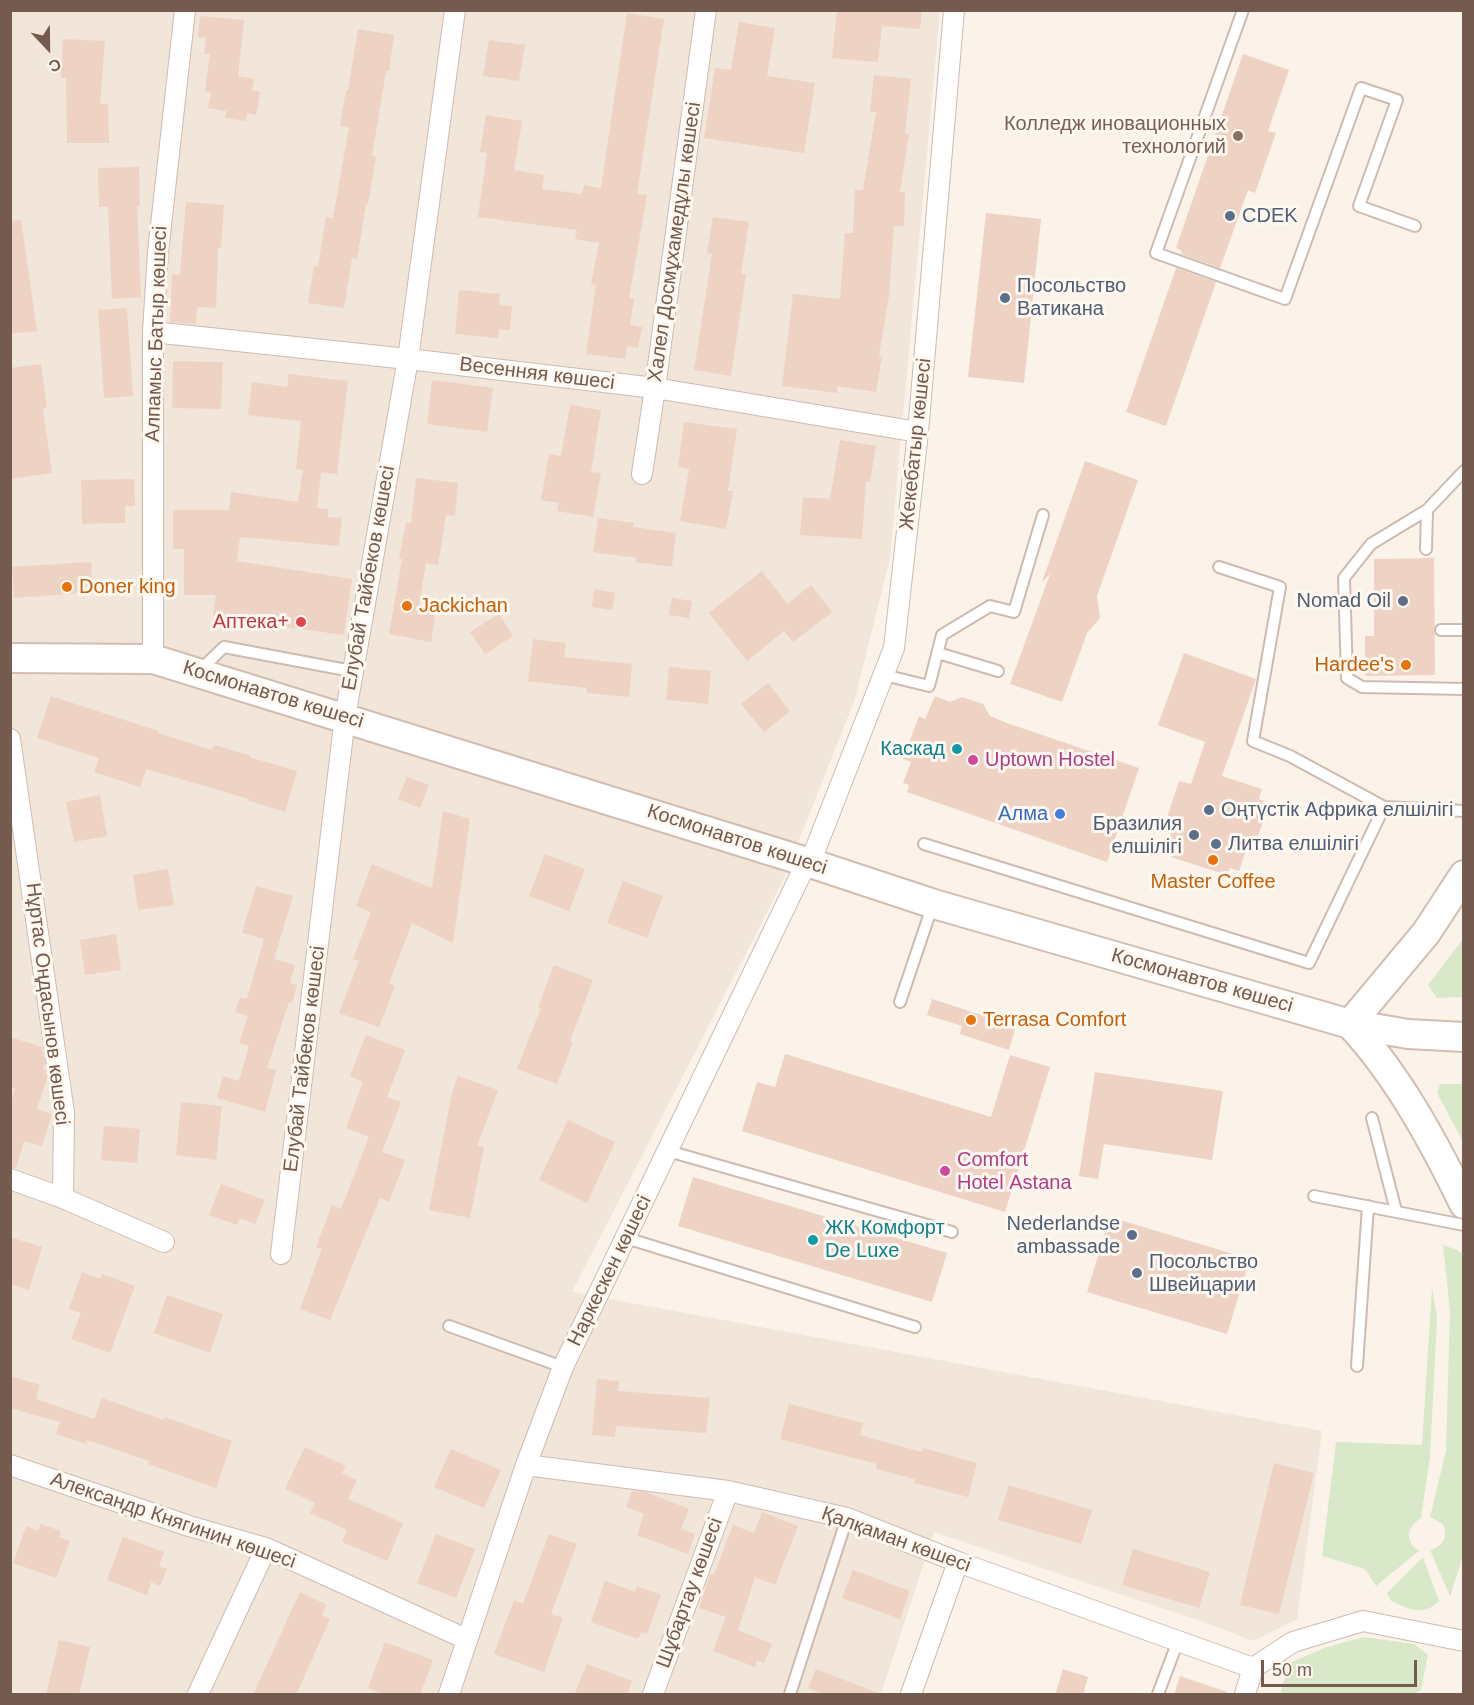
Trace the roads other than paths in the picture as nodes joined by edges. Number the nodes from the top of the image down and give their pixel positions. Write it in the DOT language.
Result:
graph roads {
  1 [pos="185,10"];
  2 [pos="455,10"];
  3 [pos="706,10"];
  4 [pos="954,10"];
  5 [pos="1243,10"];
  6 [pos="1415,226"];
  7 [pos="153,332"];
  8 [pos="408,359"];
  9 [pos="655,388"];
  10 [pos="918,432"];
  11 [pos="1464,471"];
  12 [pos="642,474"];
  13 [pos="1427,510"];
  14 [pos="1043,514"];
  15 [pos="1426,549"];
  16 [pos="1219,567"];
  17 [pos="1441,630"];
  18 [pos="1464,630"];
  19 [pos="938,653"];
  20 [pos="10,658"];
  21 [pos="153,659"];
  22 [pos="352,671"];
  23 [pos="998,671"];
  24 [pos="197,672"];
  25 [pos="884,675"];
  26 [pos="1464,689"];
  27 [pos="345,717"];
  28 [pos="10,739"];
  29 [pos="1384,807"];
  30 [pos="1464,811"];
  31 [pos="924,844"];
  32 [pos="810,863"];
  33 [pos="1464,875"];
  34 [pos="933,904"];
  35 [pos="900,1002"];
  36 [pos="1350,1024"];
  37 [pos="1464,1036"];
  38 [pos="1372,1118"];
  39 [pos="668,1151"];
  40 [pos="10,1179"];
  41 [pos="1314,1196"];
  42 [pos="63,1198"];
  43 [pos="1464,1204"];
  44 [pos="1368,1206"];
  45 [pos="1396,1211"];
  46 [pos="1464,1224"];
  47 [pos="952,1232"];
  48 [pos="626,1238"];
  49 [pos="164,1242"];
  50 [pos="281,1254"];
  51 [pos="449,1326"];
  52 [pos="915,1327"];
  53 [pos="1357,1366"];
  54 [pos="563,1368"];
  55 [pos="10,1465"];
  56 [pos="526,1465"];
  57 [pos="728,1491"];
  58 [pos="847,1518"];
  59 [pos="266,1548"];
  60 [pos="958,1562"];
  61 [pos="466,1639"];
  62 [pos="1178,1641"];
  63 [pos="1464,1641"];
  64 [pos="1254,1668"];
  65 [pos="916,1691"];
  66 [pos="198,1695"];
  67 [pos="449,1695"];
  68 [pos="653,1695"];
  69 [pos="790,1695"];
  70 [pos="1158,1695"];
  71 [pos="1245,1695"];
  1 -- 7 [label="street, Алпамыс Батыр көшесі"];
  2 -- 8 [label="street, Елубай Тайбеков көшесі"];
  3 -- 9 [label="street, Халел Досмұхамедұлы көшесі"];
  4 -- 10 [label="street, Жекебатыр көшесі"];
  5 -- 6 [label="lane"];
  7 -- 8 [label="street, Весенняя көшесі"];
  7 -- 21 [label="street, Алпамыс Батыр көшесі"];
  8 -- 9 [label="street, Весенняя көшесі"];
  8 -- 22 [label="street, Елубай Тайбеков көшесі"];
  9 -- 10 [label="street, Весенняя көшесі"];
  9 -- 12 [label="street, Халел Досмұхамедұлы көшесі"];
  10 -- 25 [label="street, Жекебатыр көшесі"];
  11 -- 13 [label="lane"];
  13 -- 15 [label="lane"];
  13 -- 26 [label="lane"];
  14 -- 19 [label="lane"];
  16 -- 29 [label="lane"];
  17 -- 18 [label="lane"];
  19 -- 23 [label="lane"];
  19 -- 25 [label="lane"];
  20 -- 21 [label="street, Космонавтов көшесі"];
  21 -- 24 [label="street, Космонавтов көшесі"];
  22 -- 24 [label="lane"];
  22 -- 27 [label="street, Елубай Тайбеков көшесі"];
  24 -- 27 [label="street, Космонавтов көшесі"];
  25 -- 32 [label="street, Жекебатыр көшесі"];
  27 -- 32 [label="street, Космонавтов көшесі"];
  27 -- 50 [label="street, Елубай Тайбеков көшесі"];
  28 -- 42 [label="street, Нұртас Оңдасынов көшесі"];
  29 -- 30 [label="lane"];
  29 -- 31 [label="lane"];
  32 -- 34 [label="street, Космонавтов көшесі"];
  32 -- 39 [label="street, Наркескен көшесі"];
  33 -- 36 [label="street"];
  34 -- 35 [label="lane"];
  34 -- 36 [label="street, Космонавтов көшесі"];
  36 -- 37 [label="street, Космонавтов көшесі"];
  36 -- 43 [label="street"];
  38 -- 45 [label="lane"];
  39 -- 47 [label="lane"];
  39 -- 48 [label="street, Наркескен көшесі"];
  40 -- 42 [label="street"];
  41 -- 44 [label="lane"];
  42 -- 49 [label="street"];
  44 -- 45 [label="lane"];
  44 -- 53 [label="lane"];
  45 -- 46 [label="lane"];
  48 -- 52 [label="lane"];
  48 -- 54 [label="street, Наркескен көшесі"];
  51 -- 54 [label="lane"];
  54 -- 56 [label="street, Наркескен көшесі"];
  55 -- 59 [label="street, Александр Княгинин көшесі"];
  56 -- 57 [label="street, Қалқаман көшесі"];
  56 -- 61 [label="street, Наркескен көшесі"];
  57 -- 58 [label="street, Қалқаман көшесі"];
  57 -- 68 [label="street, Шұбартау көшесі"];
  58 -- 60 [label="street, Қалқаман көшесі"];
  58 -- 69 [label="lane"];
  59 -- 61 [label="street, Александр Княгинин көшесі"];
  59 -- 66 [label="street"];
  60 -- 62 [label="street, Қалқаман көшесі"];
  60 -- 65 [label="street"];
  61 -- 67 [label="street, Наркескен көшесі"];
  62 -- 64 [label="street, Қалқаман көшесі"];
  62 -- 70 [label="lane"];
  63 -- 64 [label="street"];
  64 -- 71 [label="street"];
}
